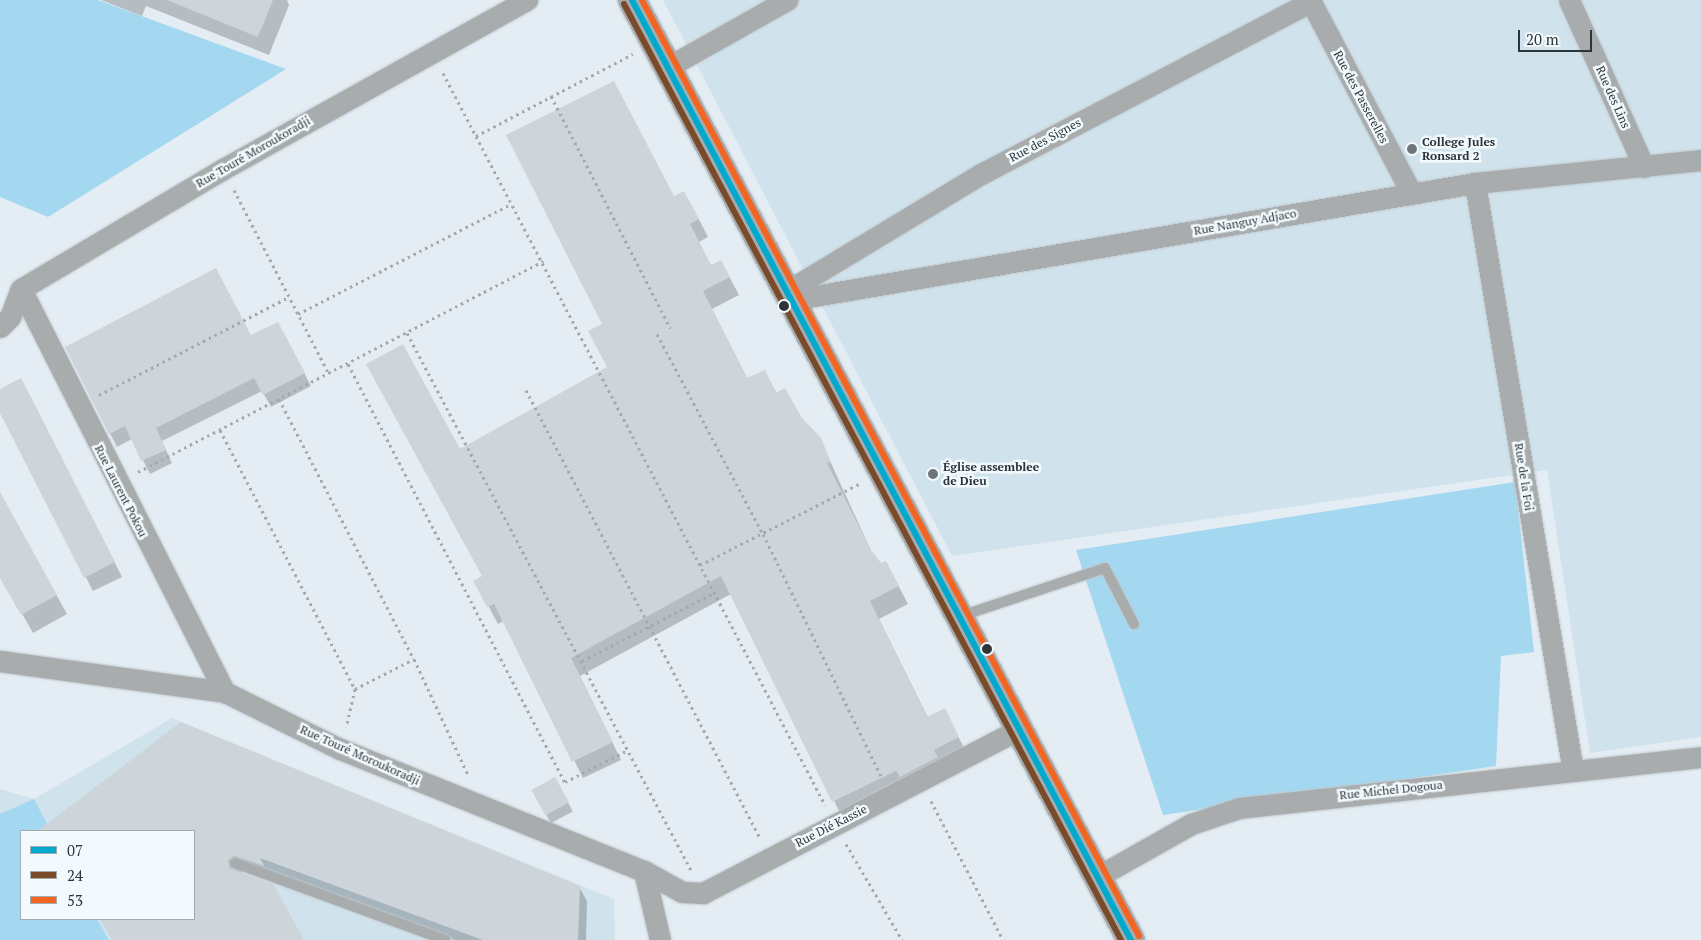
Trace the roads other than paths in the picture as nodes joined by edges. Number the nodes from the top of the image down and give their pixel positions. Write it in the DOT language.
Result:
graph roads {
  1 [pos="527,0"];
  2 [pos="632,0"];
  3 [pos="787,0"];
  4 [pos="1569,0"];
  5 [pos="1310,1"];
  6 [pos="668,67"];
  7 [pos="1701,160"];
  8 [pos="1644,167"];
  9 [pos="1475,183"];
  10 [pos="1412,194"];
  11 [pos="21,289"];
  12 [pos="789,296"];
  13 [pos="0,327"];
  14 [pos="958,617"];
  15 [pos="1134,624"];
  16 [pos="0,661"];
  17 [pos="225,692"];
  18 [pos="1018,730"];
  19 [pos="1701,757"];
  20 [pos="1572,771"];
  21 [pos="234,863"];
  22 [pos="644,871"];
  23 [pos="1097,877"];
  24 [pos="445,940"];
  25 [pos="660,940"];
  26 [pos="1131,940"];
  1 -- 11 [label="street, Rue Touré Moroukoradji"];
  2 -- 6 [label="street"];
  3 -- 6 [label="street"];
  4 -- 8 [label="street, Rue des Lins"];
  5 -- 10 [label="street, Rue des Passerelles"];
  5 -- 12 [label="street, Rue des Signes"];
  6 -- 12 [label="street"];
  7 -- 8 [label="street, Rue Nanguy Adjaco"];
  8 -- 9 [label="street, Rue Nanguy Adjaco"];
  9 -- 10 [label="street, Rue Nanguy Adjaco"];
  9 -- 20 [label="street, Rue de la Foi"];
  10 -- 12 [label="street, Rue Nanguy Adjaco"];
  11 -- 13 [label="street"];
  11 -- 17 [label="street, Rue Laurent Pokou"];
  12 -- 14 [label="street"];
  14 -- 15 [label="lane"];
  14 -- 18 [label="street"];
  16 -- 17 [label="street, Rue Touré Moroukoradji"];
  17 -- 22 [label="street, Rue Touré Moroukoradji"];
  18 -- 22 [label="street, Rue Dié Kassie"];
  18 -- 23 [label="street"];
  19 -- 20 [label="street, Rue Michel Dogoua"];
  20 -- 23 [label="street, Rue Michel Dogoua"];
  21 -- 24 [label="lane"];
  22 -- 25 [label="street"];
  23 -- 26 [label="street"];
}
